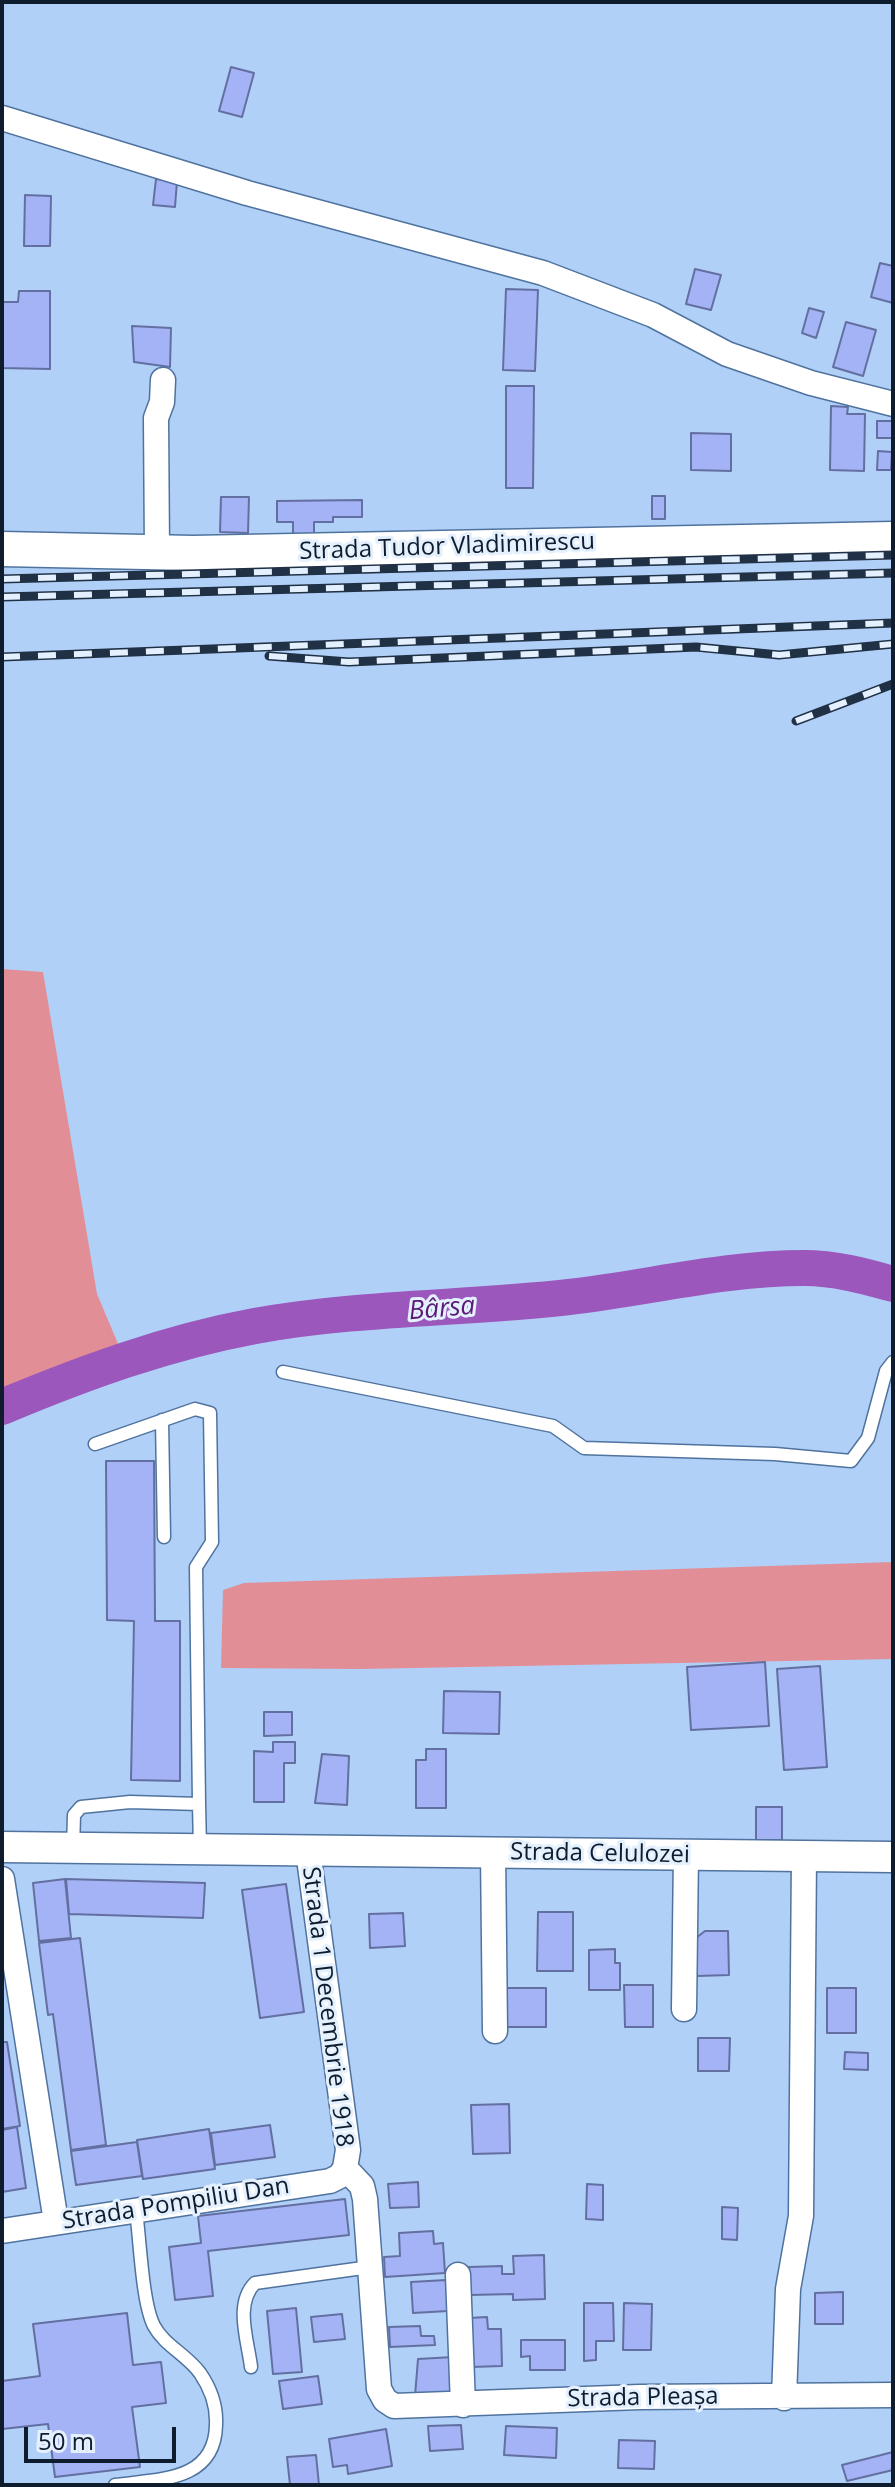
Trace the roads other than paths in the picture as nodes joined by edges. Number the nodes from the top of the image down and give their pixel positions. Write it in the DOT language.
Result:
graph roads {
  1 [pos="2,118"];
  2 [pos="163,380"];
  3 [pos="893,404"];
  4 [pos="893,539"];
  5 [pos="2,549"];
  6 [pos="157,553"];
  7 [pos="893,1362"];
  8 [pos="283,1372"];
  9 [pos="162,1420"];
  10 [pos="95,1444"];
  11 [pos="164,1537"];
  12 [pos="199,1804"];
  13 [pos="2,1847"];
  14 [pos="73,1848"];
  15 [pos="200,1849"];
  16 [pos="308,1851"];
  17 [pos="493,1852"];
  18 [pos="686,1854"];
  19 [pos="804,1856"];
  20 [pos="893,1857"];
  21 [pos="2,1879"];
  22 [pos="684,2009"];
  23 [pos="495,2031"];
  24 [pos="345,2168"];
  25 [pos="136,2211"];
  26 [pos="56,2222"];
  27 [pos="2,2231"];
  28 [pos="370,2267"];
  29 [pos="458,2275"];
  30 [pos="251,2367"];
  31 [pos="893,2395"];
  32 [pos="784,2398"];
  33 [pos="463,2405"];
  34 [pos="394,2406"];
  35 [pos="115,2485"];
  1 -- 3 [label="street"];
  2 -- 6 [label="street"];
  4 -- 6 [label="main road, Strada Tudor Vladimirescu"];
  5 -- 6 [label="main road, Strada Tudor Vladimirescu"];
  7 -- 8 [label="lane"];
  9 -- 10 [label="lane"];
  9 -- 11 [label="lane"];
  9 -- 12 [label="lane"];
  12 -- 14 [label="lane"];
  12 -- 15 [label="lane"];
  13 -- 14 [label="street, Strada 1 Decembrie 1918"];
  14 -- 15 [label="street, Strada 1 Decembrie 1918"];
  15 -- 16 [label="street, Strada 1 Decembrie 1918"];
  16 -- 17 [label="street, Strada Celulozei"];
  16 -- 24 [label="street, Strada 1 Decembrie 1918"];
  17 -- 18 [label="street, Strada Celulozei"];
  17 -- 23 [label="street"];
  18 -- 19 [label="street, Strada Celulozei"];
  18 -- 22 [label="street"];
  19 -- 20 [label="street, Strada Celulozei"];
  19 -- 32 [label="street"];
  21 -- 26 [label="street"];
  24 -- 25 [label="street, Strada Pompiliu Dan"];
  24 -- 28 [label="street, Strada 1 Decembrie 1918"];
  25 -- 26 [label="street, Strada Pompiliu Dan"];
  25 -- 35 [label="lane"];
  26 -- 27 [label="street, Strada Pompiliu Dan"];
  28 -- 30 [label="lane"];
  28 -- 34 [label="street, Strada 1 Decembrie 1918"];
  29 -- 33 [label="street"];
  31 -- 32 [label="street, Strada Pleașa"];
  32 -- 33 [label="street, Strada Pleașa"];
  33 -- 34 [label="street, Strada Pleașa"];
}
